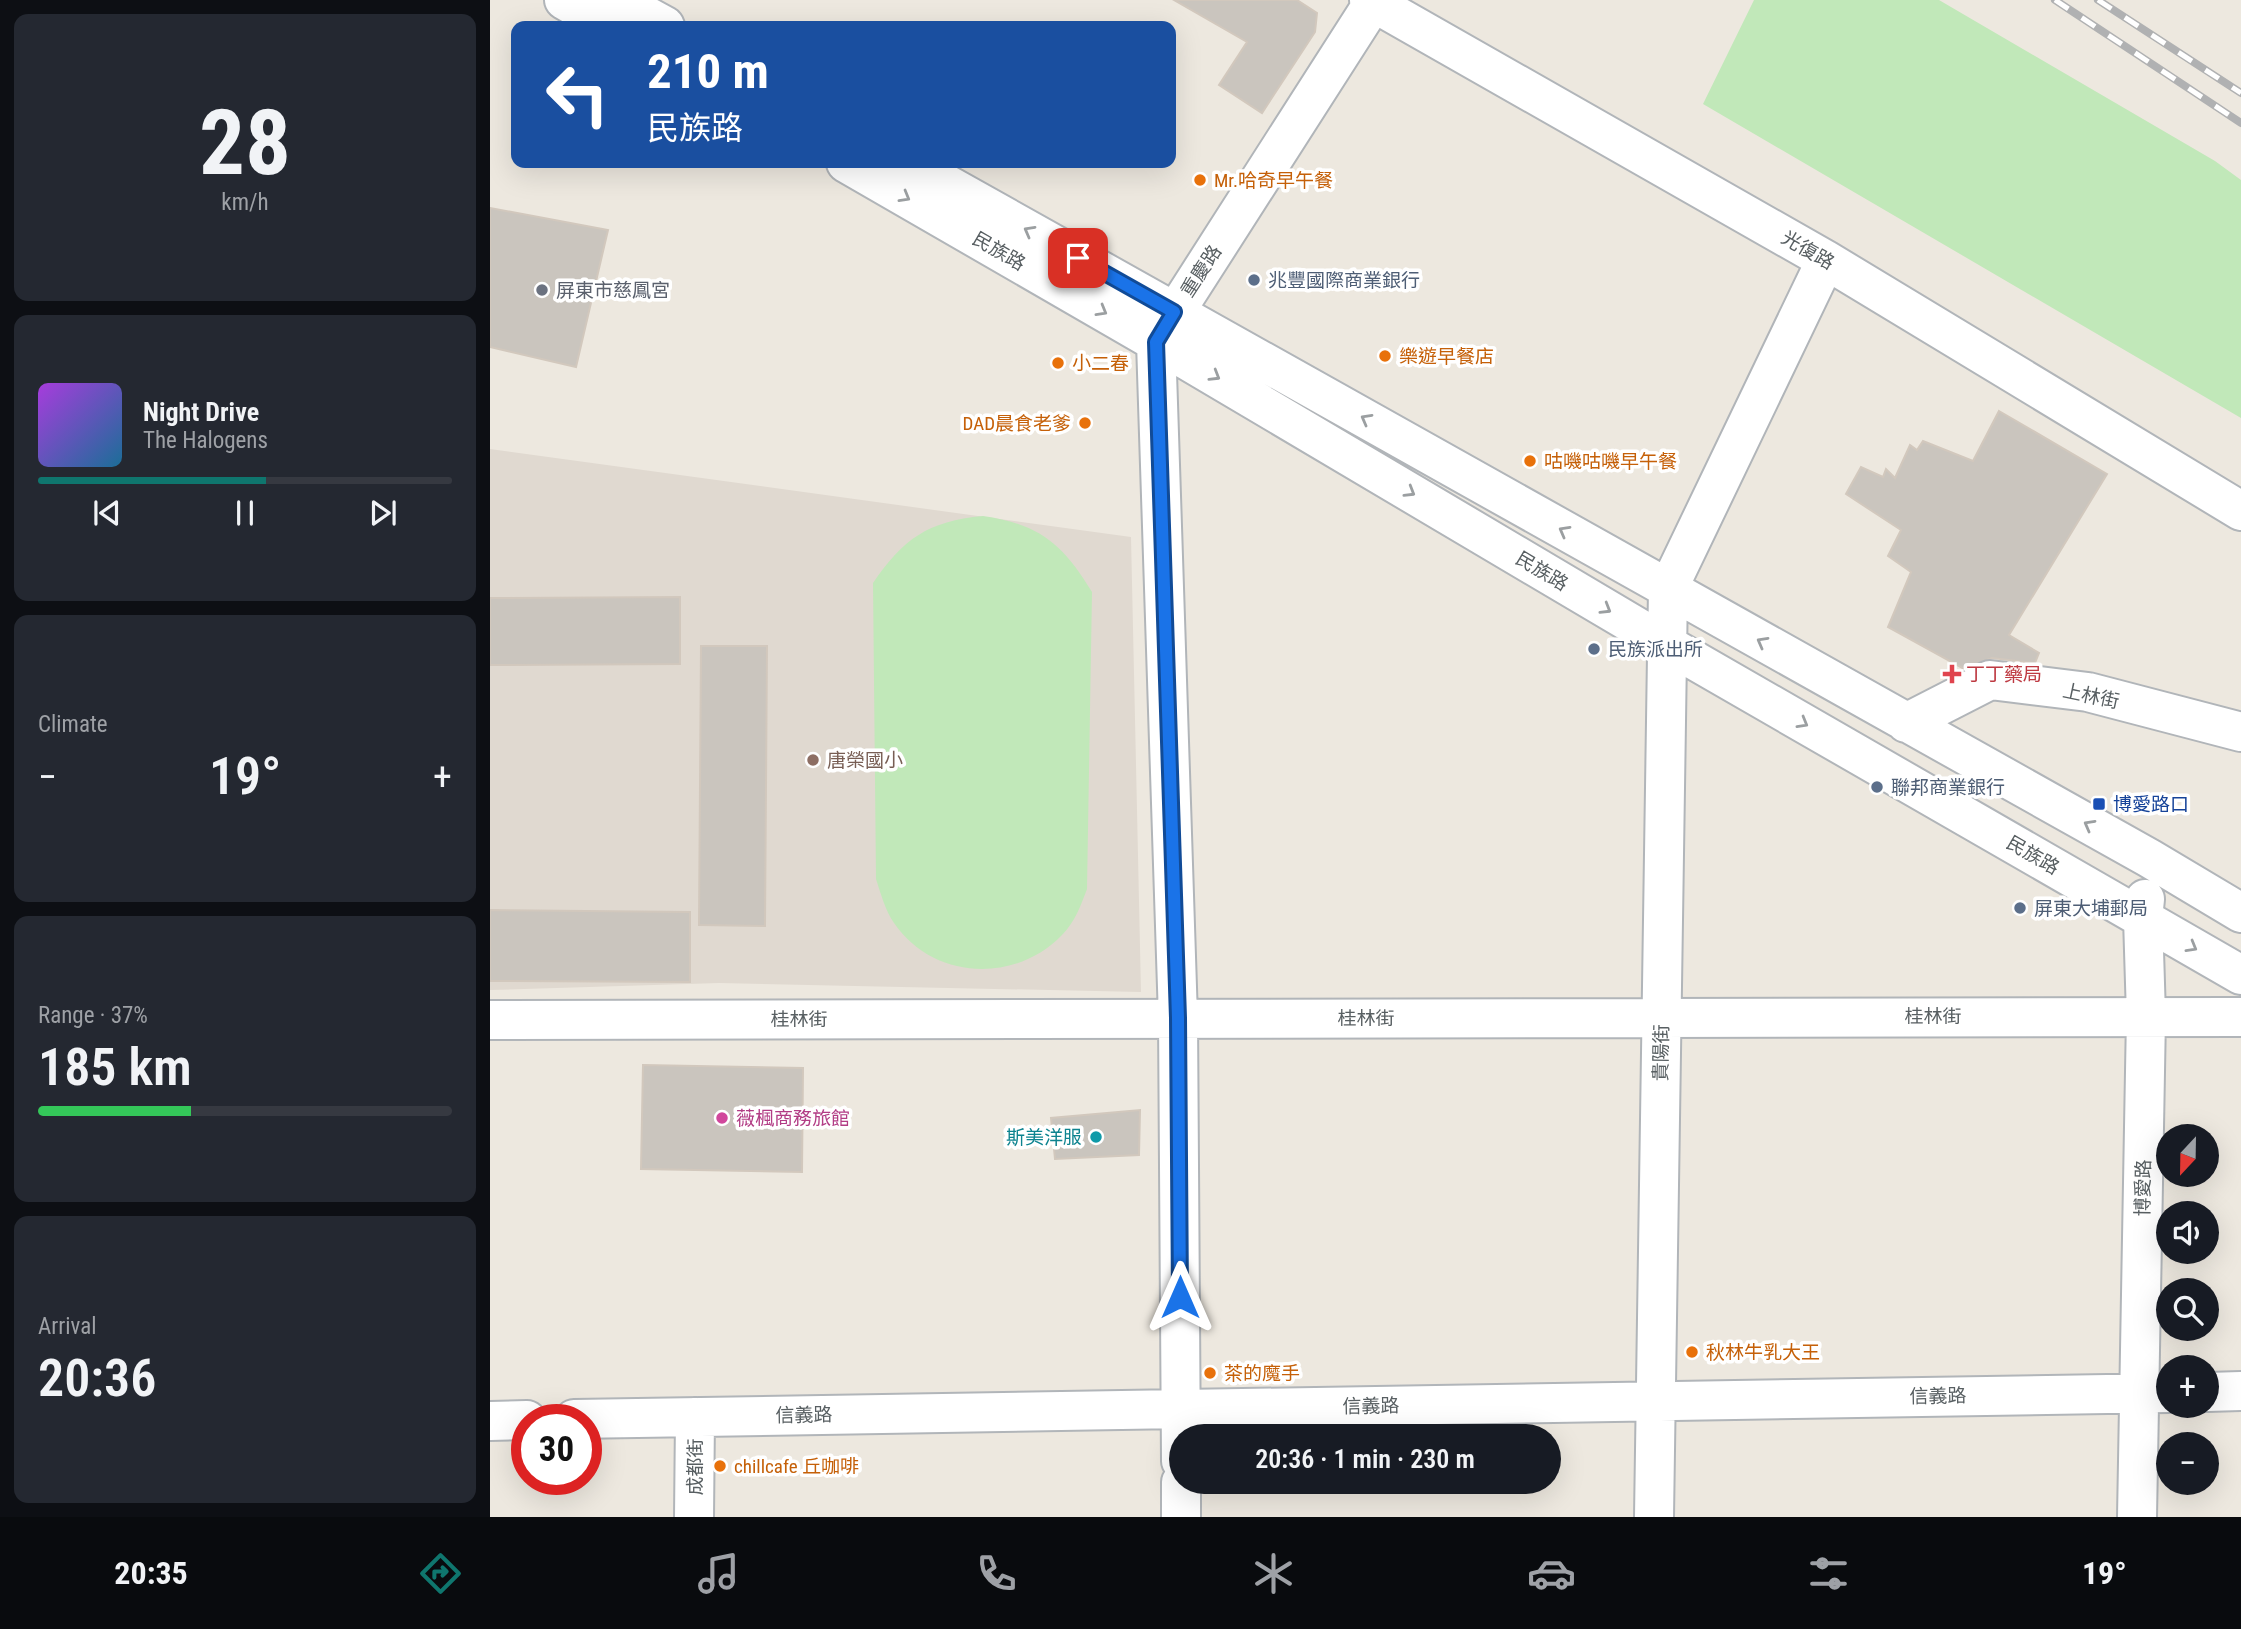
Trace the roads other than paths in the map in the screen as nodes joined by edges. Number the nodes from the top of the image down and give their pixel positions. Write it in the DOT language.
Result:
graph roads {
  1 [pos="564,0"];
  2 [pos="618,0"];
  3 [pos="1373,1"];
  4 [pos="601,21"];
  5 [pos="656,21"];
  6 [pos="856,168"];
  7 [pos="917,168"];
  8 [pos="1826,260"];
  9 [pos="1165,327"];
  10 [pos="2241,511"];
  11 [pos="1668,589"];
  12 [pos="1666,644"];
  13 [pos="1906,723"];
  14 [pos="2241,732"];
  15 [pos="2149,858"];
  16 [pos="2241,914"];
  17 [pos="2143,918"];
  18 [pos="2241,975"];
  19 [pos="2146,1016"];
  20 [pos="1661,1017"];
  21 [pos="2241,1017"];
  22 [pos="1178,1018"];
  23 [pos="490,1020"];
  24 [pos="2241,1391"];
  25 [pos="2219,1392"];
  26 [pos="2154,1393"];
  27 [pos="1656,1401"];
  28 [pos="1181,1409"];
  29 [pos="695,1417"];
  30 [pos="602,1419"];
  31 [pos="511,1420"];
  32 [pos="490,1421"];
  33 [pos="1181,1424"];
  34 [pos="1181,1494"];
  35 [pos="694,1517"];
  36 [pos="1181,1517"];
  37 [pos="1654,1517"];
  38 [pos="2137,1517"];
  1 -- 4 [label="street"];
  2 -- 5 [label="street"];
  3 -- 8 [label="street, 光復路"];
  3 -- 9 [label="street, 重慶路"];
  6 -- 9 [label="street, 民族路, one-way"];
  9 -- 7 [label="street, 民族路, one-way"];
  8 -- 10 [label="street, 光復路"];
  8 -- 11 [label="street"];
  11 -- 9 [label="street, 民族路, one-way"];
  9 -- 12 [label="street, 民族路, one-way"];
  9 -- 22 [label="street"];
  11 -- 12 [label="street, 貴陽街"];
  13 -- 11 [label="street, 民族路, one-way"];
  12 -- 17 [label="street, 民族路, one-way"];
  12 -- 20 [label="street, 貴陽街"];
  13 -- 14 [label="street, 上林街"];
  15 -- 13 [label="street, 民族路, one-way"];
  15 -- 16 [label="street, 民族路"];
  15 -- 17 [label="street, 博愛路"];
  17 -- 18 [label="street, 民族路, one-way"];
  17 -- 19 [label="street, 博愛路"];
  19 -- 20 [label="street, 桂林街"];
  19 -- 21 [label="street, 桂林街"];
  19 -- 26 [label="street, 博愛路"];
  20 -- 22 [label="street, 桂林街"];
  20 -- 27 [label="street, 貴陽街"];
  22 -- 23 [label="street, 桂林街"];
  22 -- 28 [label="street"];
  24 -- 25 [label="street"];
  26 -- 27 [label="street, 信義路"];
  26 -- 38 [label="street, 博愛路"];
  27 -- 28 [label="street, 信義路"];
  27 -- 37 [label="street, 貴陽街"];
  28 -- 29 [label="street, 信義路"];
  28 -- 33 [label="street"];
  29 -- 30 [label="street, 信義路"];
  29 -- 35 [label="street, 成都街"];
  31 -- 32 [label="street"];
  34 -- 36 [label="street"];
}
